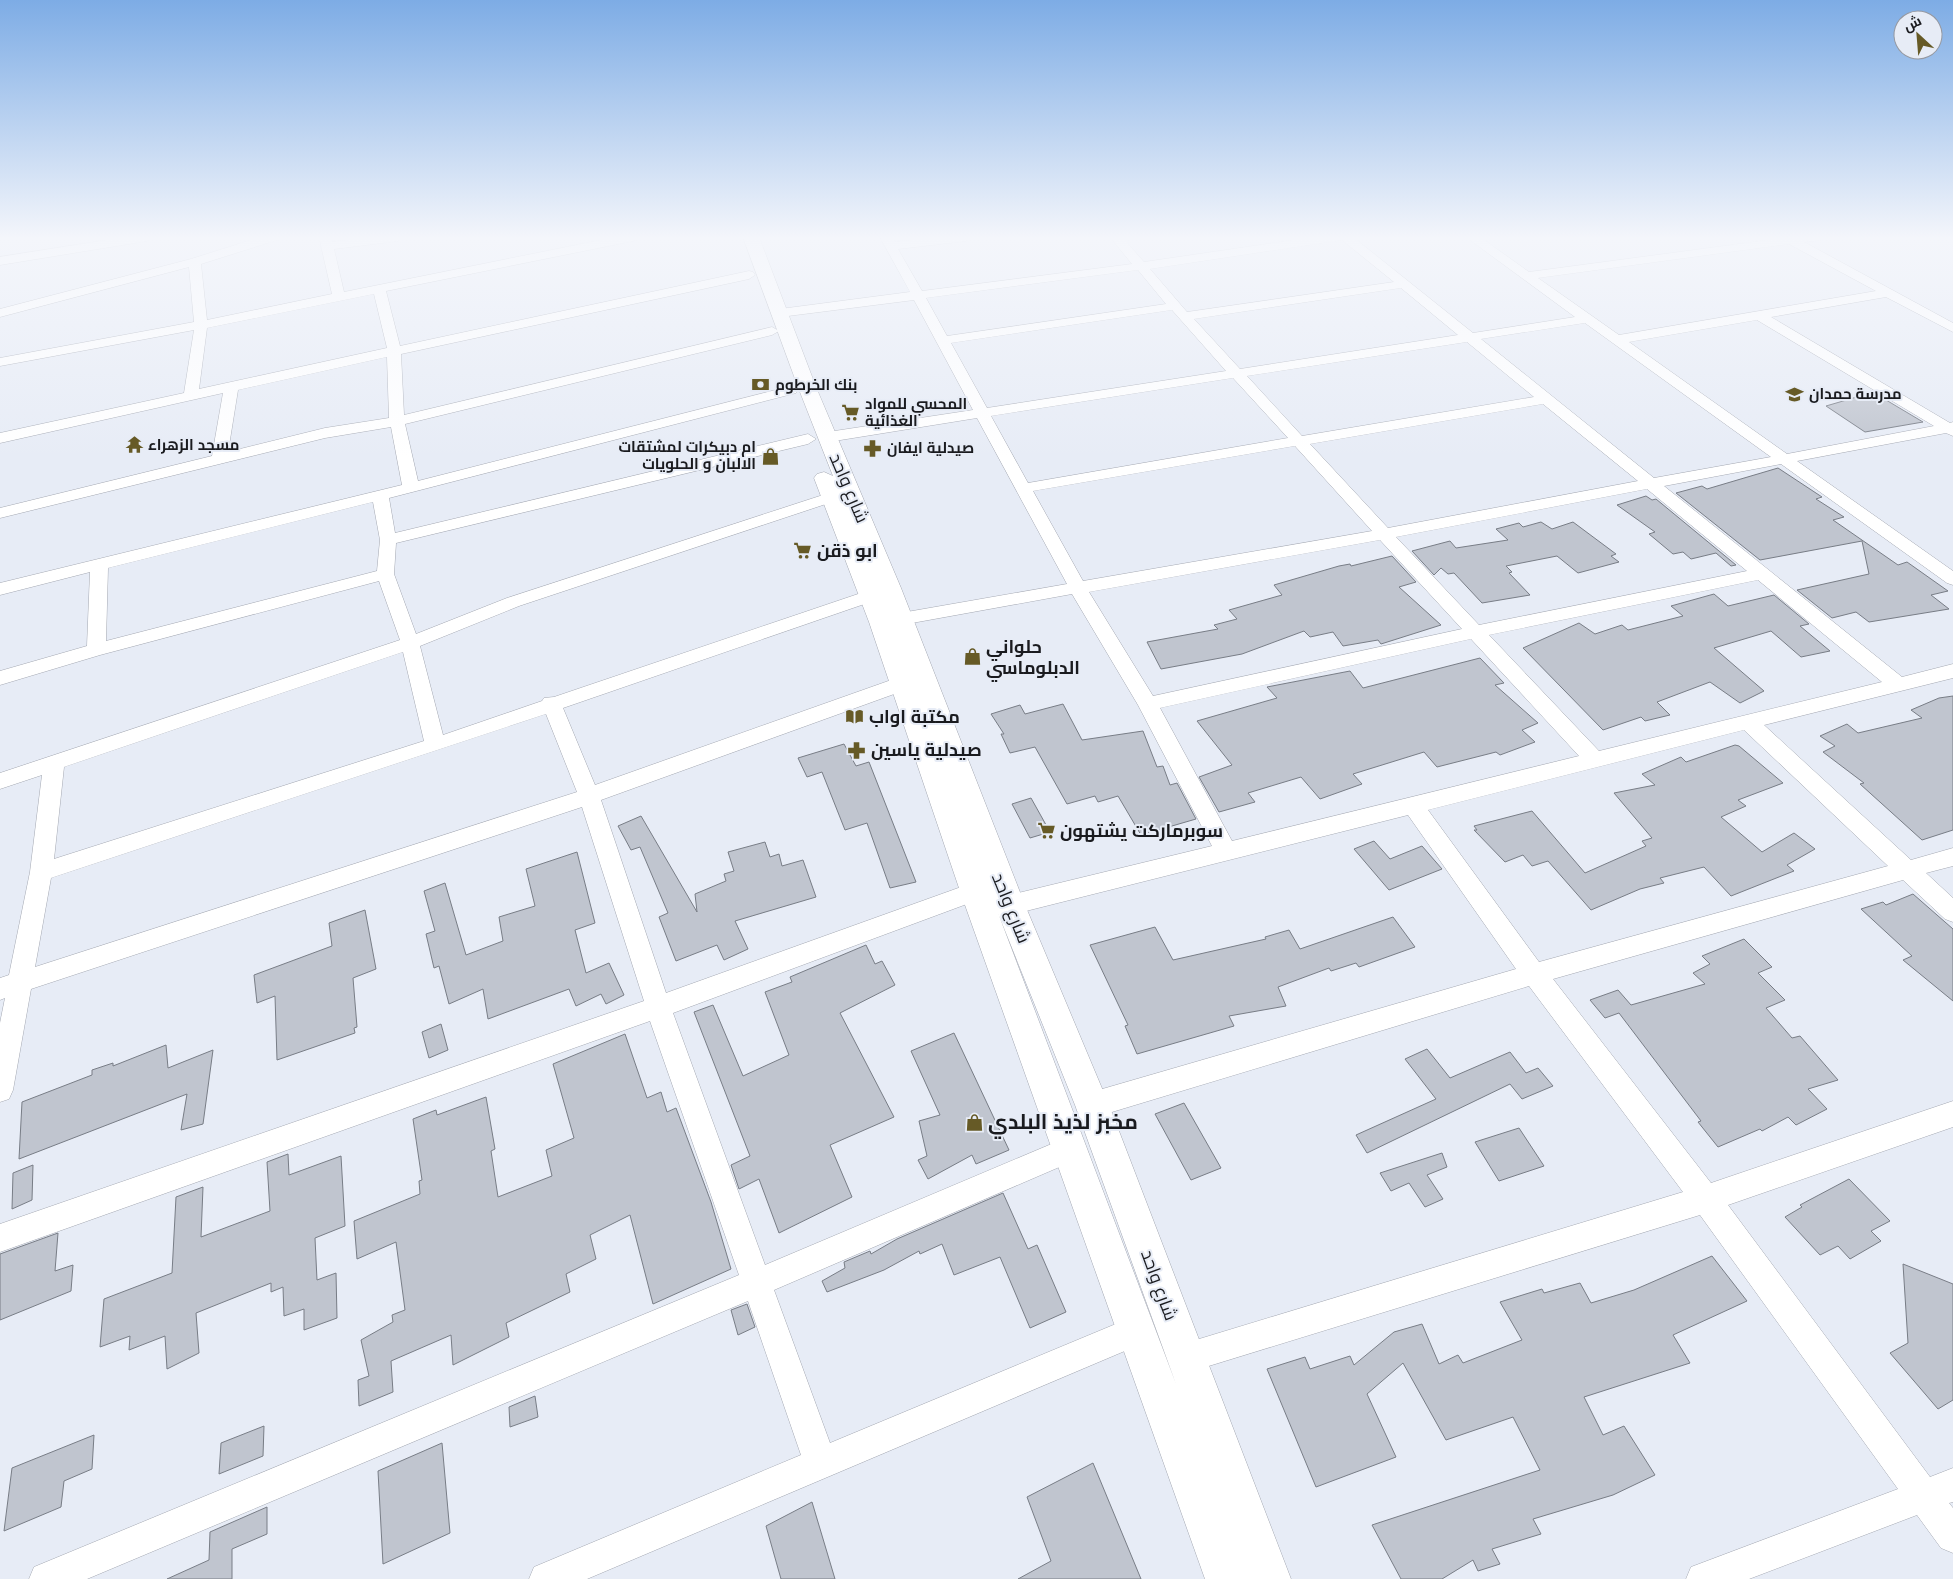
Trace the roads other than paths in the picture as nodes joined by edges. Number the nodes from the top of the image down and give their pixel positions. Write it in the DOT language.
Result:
graph roads {
  1 [pos="200,311"];
  2 [pos="269,311"];
  3 [pos="385,311"];
  4 [pos="536,311"];
  5 [pos="771,311"];
  6 [pos="835,311"];
  7 [pos="927,311"];
  8 [pos="1180,311"];
  9 [pos="1439,311"];
  10 [pos="1574,311"];
  11 [pos="1790,311"];
  12 [pos="1921,311"];
  13 [pos="1760,316"];
  14 [pos="1586,319"];
  15 [pos="776,322"];
  16 [pos="201,325"];
  17 [pos="1953,328"];
  18 [pos="1473,338"];
  19 [pos="944,340"];
  20 [pos="1617,340"];
  21 [pos="394,350"];
  22 [pos="0,362"];
  23 [pos="1237,372"];
  24 [pos="231,388"];
  25 [pos="791,390"];
  26 [pos="191,397"];
  27 [pos="1546,399"];
  28 [pos="982,413"];
  29 [pos="397,421"];
  30 [pos="1951,429"];
  31 [pos="0,438"];
  32 [pos="818,438"];
  33 [pos="1301,441"];
  34 [pos="220,458"];
  35 [pos="1780,458"];
  36 [pos="1651,483"];
  37 [pos="411,488"];
  38 [pos="1025,488"];
  39 [pos="380,496"];
  40 [pos="832,497"];
  41 [pos="0,513"];
  42 [pos="855,529"];
  43 [pos="1384,534"];
  44 [pos="388,540"];
  45 [pos="99,564"];
  46 [pos="385,574"];
  47 [pos="1760,574"];
  48 [pos="1953,579"];
  49 [pos="0,589"];
  50 [pos="1078,589"];
  51 [pos="870,596"];
  52 [pos="901,619"];
  53 [pos="1474,632"];
  54 [pos="410,643"];
  55 [pos="96,650"];
  56 [pos="1953,671"];
  57 [pos="0,678"];
  58 [pos="902,684"];
  59 [pos="1899,685"];
  60 [pos="551,703"];
  61 [pos="1148,704"];
  62 [pos="1748,722"];
  63 [pos="435,745"];
  64 [pos="1595,760"];
  65 [pos="54,763"];
  66 [pos="0,781"];
  67 [pos="589,796"];
  68 [pos="1412,804"];
  69 [pos="1226,851"];
  70 [pos="1953,857"];
  71 [pos="1906,869"];
  72 [pos="41,872"];
  73 [pos="975,891"];
  74 [pos="1010,905"];
  75 [pos="1953,912"];
  76 [pos="1534,974"];
  77 [pos="11,986"];
  78 [pos="658,1006"];
  79 [pos="0,1090"];
  80 [pos="1092,1106"];
  81 [pos="1949,1121"];
  82 [pos="1068,1150"];
  83 [pos="1706,1199"];
  84 [pos="0,1238"];
  85 [pos="1144,1244"];
  86 [pos="1109,1256"];
  87 [pos="756,1283"];
  88 [pos="1135,1331"];
  89 [pos="1186,1358"];
  90 [pos="822,1464"];
  91 [pos="1939,1491"];
  92 [pos="1953,1536"];
  93 [pos="46,1579"];
  94 [pos="546,1579"];
  95 [pos="1227,1579"];
  96 [pos="1269,1579"];
  97 [pos="1703,1579"];
  1 -- 16 [label="street"];
  2 -- 16 [label="street"];
  3 -- 21 [label="street"];
  4 -- 21 [label="street"];
  5 -- 15 [label="street, شارع واحد"];
  6 -- 15 [label="street"];
  7 -- 19 [label="street"];
  8 -- 19 [label="street"];
  8 -- 23 [label="street"];
  9 -- 18 [label="street"];
  10 -- 14 [label="street"];
  11 -- 13 [label="street"];
  12 -- 17 [label="street"];
  13 -- 20 [label="street"];
  13 -- 30 [label="street"];
  14 -- 18 [label="street"];
  14 -- 20 [label="street"];
  15 -- 25 [label="street, شارع واحد"];
  15 -- 29 [label="street"];
  15 -- 32 [label="street, شارع واحد"];
  16 -- 22 [label="street"];
  16 -- 26 [label="street"];
  18 -- 23 [label="street"];
  18 -- 27 [label="street"];
  19 -- 28 [label="street"];
  20 -- 35 [label="street"];
  21 -- 24 [label="street"];
  21 -- 29 [label="street"];
  23 -- 28 [label="street"];
  23 -- 33 [label="street"];
  24 -- 26 [label="street"];
  24 -- 34 [label="street"];
  25 -- 32 [label="street, شارع واحد"];
  25 -- 37 [label="street"];
  26 -- 31 [label="street"];
  27 -- 33 [label="street"];
  27 -- 36 [label="street"];
  28 -- 32 [label="street"];
  28 -- 38 [label="street"];
  29 -- 34 [label="street"];
  29 -- 37 [label="street"];
  30 -- 35 [label="street"];
  32 -- 40 [label="street, شارع واحد"];
  32 -- 42 [label="street, شارع واحد"];
  32 -- 44 [label="street"];
  33 -- 38 [label="street"];
  33 -- 43 [label="street"];
  34 -- 41 [label="street"];
  35 -- 36 [label="street"];
  35 -- 48 [label="street"];
  36 -- 43 [label="street"];
  36 -- 47 [label="street"];
  37 -- 39 [label="street"];
  38 -- 50 [label="street"];
  39 -- 44 [label="street"];
  39 -- 45 [label="street"];
  40 -- 42 [label="street, شارع واحد"];
  40 -- 54 [label="street"];
  42 -- 51 [label="street, شارع واحد"];
  42 -- 52 [label="street, شارع واحد"];
  43 -- 50 [label="street"];
  43 -- 53 [label="street"];
  44 -- 46 [label="street"];
  45 -- 49 [label="street"];
  45 -- 55 [label="street"];
  46 -- 54 [label="street"];
  46 -- 55 [label="street"];
  47 -- 53 [label="street"];
  47 -- 59 [label="street"];
  50 -- 52 [label="street"];
  50 -- 61 [label="street"];
  51 -- 58 [label="street, شارع واحد"];
  51 -- 60 [label="street"];
  52 -- 74 [label="street, شارع واحد"];
  53 -- 61 [label="street"];
  53 -- 64 [label="street"];
  54 -- 63 [label="street"];
  54 -- 65 [label="street"];
  55 -- 57 [label="street"];
  56 -- 59 [label="street"];
  58 -- 67 [label="street"];
  58 -- 73 [label="street, شارع واحد"];
  59 -- 62 [label="street"];
  60 -- 63 [label="street"];
  60 -- 67 [label="street"];
  61 -- 69 [label="street"];
  62 -- 64 [label="street"];
  62 -- 71 [label="street"];
  63 -- 72 [label="street"];
  64 -- 68 [label="street"];
  65 -- 66 [label="street"];
  65 -- 72 [label="street"];
  67 -- 77 [label="street"];
  67 -- 78 [label="street"];
  68 -- 69 [label="street"];
  68 -- 76 [label="street"];
  69 -- 74 [label="street"];
  70 -- 71 [label="street"];
  71 -- 75 [label="street"];
  71 -- 76 [label="street"];
  72 -- 77 [label="street"];
  73 -- 78 [label="street"];
  73 -- 82 [label="street, شارع واحد"];
  74 -- 80 [label="street, شارع واحد"];
  76 -- 80 [label="street"];
  76 -- 83 [label="street"];
  77 -- 79 [label="street"];
  78 -- 84 [label="street"];
  78 -- 87 [label="street"];
  80 -- 85 [label="street, شارع واحد"];
  81 -- 83 [label="street"];
  82 -- 86 [label="street, شارع واحد"];
  82 -- 87 [label="street"];
  83 -- 89 [label="street"];
  83 -- 91 [label="street"];
  85 -- 86 [label="street"];
  85 -- 89 [label="street, شارع واحد"];
  86 -- 88 [label="street, شارع واحد"];
  87 -- 90 [label="street"];
  87 -- 93 [label="street"];
  88 -- 90 [label="street"];
  88 -- 95 [label="street, شارع واحد"];
  89 -- 96 [label="street, شارع واحد"];
  90 -- 94 [label="street"];
  91 -- 92 [label="street"];
  91 -- 97 [label="street"];
}
